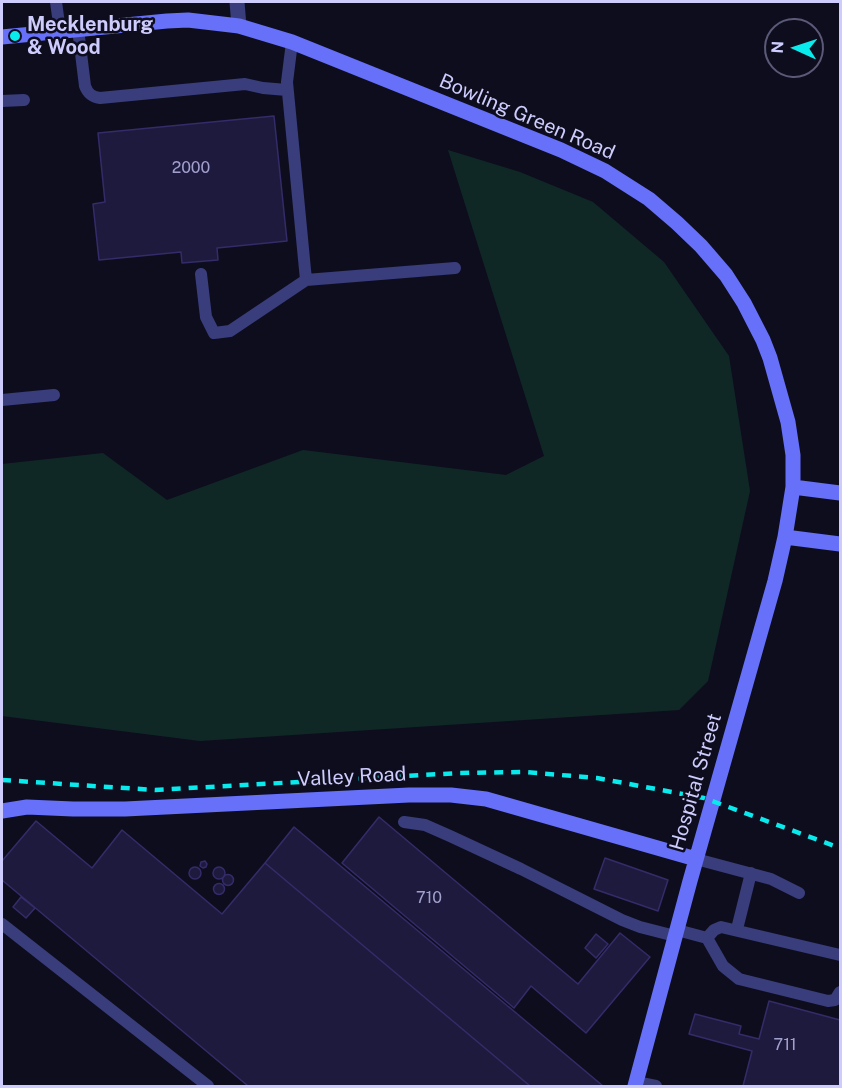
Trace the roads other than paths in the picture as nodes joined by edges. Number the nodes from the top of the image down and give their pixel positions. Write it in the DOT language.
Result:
graph roads {
  1 [pos="56,2"];
  2 [pos="237,2"];
  3 [pos="239,26"];
  4 [pos="78,29"];
  5 [pos="60,31"];
  6 [pos="2,37"];
  7 [pos="292,42"];
  8 [pos="287,90"];
  9 [pos="24,100"];
  10 [pos="2,102"];
  11 [pos="455,268"];
  12 [pos="201,274"];
  13 [pos="306,280"];
  14 [pos="54,395"];
  15 [pos="2,400"];
  16 [pos="793,487"];
  17 [pos="840,494"];
  18 [pos="785,537"];
  19 [pos="840,544"];
  20 [pos="2,811"];
  21 [pos="404,822"];
  22 [pos="696,859"];
  23 [pos="751,873"];
  24 [pos="799,893"];
  25 [pos="2,924"];
  26 [pos="737,929"];
  27 [pos="676,933"];
  28 [pos="707,938"];
  29 [pos="840,955"];
  30 [pos="840,992"];
  31 [pos="635,1084"];
  32 [pos="208,1086"];
  33 [pos="656,1086"];
  1 -- 5 [label="lane"];
  2 -- 3 [label="street"];
  3 -- 4 [label="street, Bowling Green Road"];
  3 -- 7 [label="street, Bowling Green Road"];
  4 -- 5 [label="street, Bowling Green Road"];
  4 -- 8 [label="lane"];
  5 -- 6 [label="street, Bowling Green Road"];
  7 -- 8 [label="lane"];
  7 -- 16 [label="street, Bowling Green Road"];
  8 -- 13 [label="lane"];
  9 -- 10 [label="lane"];
  11 -- 13 [label="lane"];
  12 -- 13 [label="lane"];
  14 -- 15 [label="lane"];
  16 -- 17 [label="street"];
  16 -- 18 [label="street, Hospital Street"];
  18 -- 19 [label="street"];
  18 -- 22 [label="street, Hospital Street"];
  20 -- 22 [label="street, Valley Road"];
  21 -- 27 [label="lane"];
  22 -- 23 [label="lane"];
  22 -- 27 [label="street, Hospital Street"];
  23 -- 24 [label="lane"];
  23 -- 26 [label="lane"];
  25 -- 32 [label="lane"];
  26 -- 28 [label="lane"];
  26 -- 29 [label="lane"];
  27 -- 28 [label="lane"];
  27 -- 31 [label="street, Hospital Street"];
  28 -- 30 [label="lane"];
  31 -- 33 [label="lane"];
}
